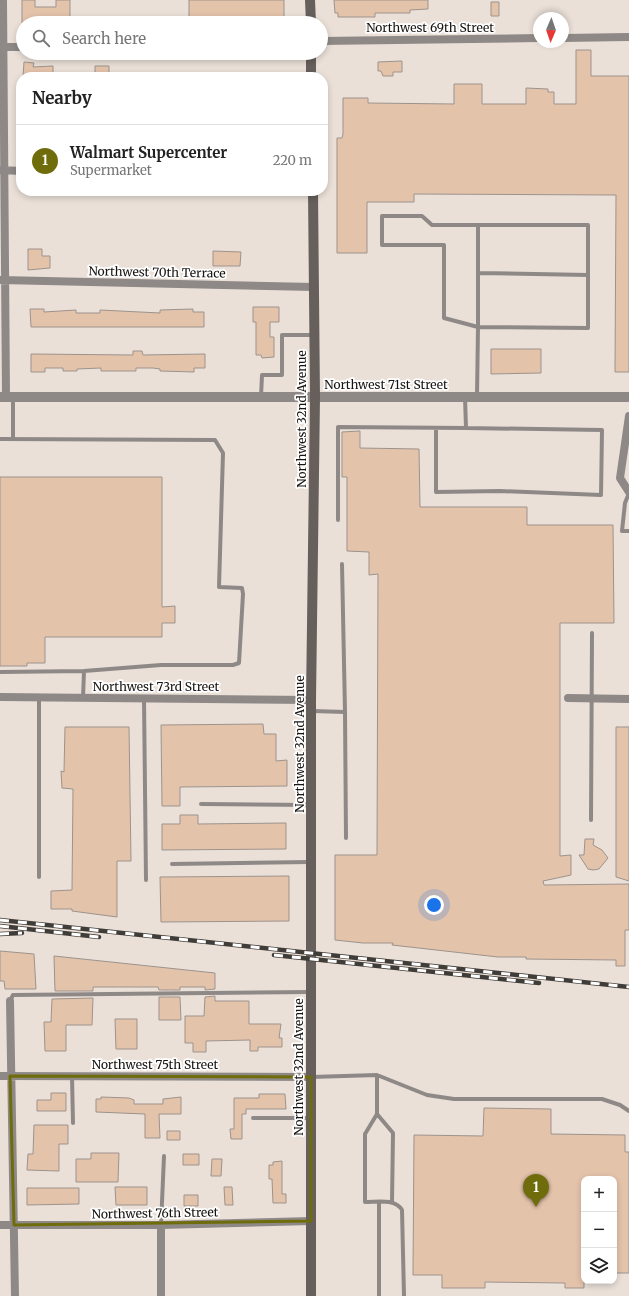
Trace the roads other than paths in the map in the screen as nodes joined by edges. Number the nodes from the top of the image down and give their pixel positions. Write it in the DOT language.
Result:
graph roads {
  1 [pos="3,0"];
  2 [pos="310,0"];
  3 [pos="311,16"];
  4 [pos="629,37"];
  5 [pos="533,38"];
  6 [pos="569,38"];
  7 [pos="328,41"];
  8 [pos="2,47"];
  9 [pos="16,47"];
  10 [pos="311,60"];
  11 [pos="311,72"];
  12 [pos="2,170"];
  13 [pos="16,171"];
  14 [pos="313,196"];
  15 [pos="478,225"];
  16 [pos="478,273"];
  17 [pos="588,275"];
  18 [pos="3,280"];
  19 [pos="314,287"];
  20 [pos="478,327"];
  21 [pos="314,335"];
  22 [pos="6,397"];
  23 [pos="262,397"];
  24 [pos="315,397"];
  25 [pos="465,397"];
  26 [pos="477,397"];
  27 [pos="629,397"];
  28 [pos="629,416"];
  29 [pos="436,428"];
  30 [pos="466,428"];
  31 [pos="0,439"];
  32 [pos="13,439"];
  33 [pos="629,493"];
  34 [pos="338,520"];
  35 [pos="629,531"];
  36 [pos="342,564"];
  37 [pos="592,633"];
  38 [pos="84,671"];
  39 [pos="0,672"];
  40 [pos="0,697"];
  41 [pos="39,698"];
  42 [pos="83,698"];
  43 [pos="144,698"];
  44 [pos="568,698"];
  45 [pos="592,699"];
  46 [pos="629,699"];
  47 [pos="311,700"];
  48 [pos="311,712"];
  49 [pos="345,712"];
  50 [pos="201,804"];
  51 [pos="312,805"];
  52 [pos="591,820"];
  53 [pos="346,838"];
  54 [pos="312,862"];
  55 [pos="172,864"];
  56 [pos="39,877"];
  57 [pos="146,880"];
  58 [pos="312,992"];
  59 [pos="10,1001"];
  60 [pos="377,1075"];
  61 [pos="0,1076"];
  62 [pos="10,1076"];
  63 [pos="72,1076"];
  64 [pos="311,1077"];
  65 [pos="629,1111"];
  66 [pos="377,1114"];
  67 [pos="253,1118"];
  68 [pos="311,1118"];
  69 [pos="73,1123"];
  70 [pos="164,1156"];
  71 [pos="379,1202"];
  72 [pos="392,1202"];
  73 [pos="311,1222"];
  74 [pos="0,1225"];
  75 [pos="14,1225"];
  76 [pos="161,1225"];
  77 [pos="15,1296"];
  78 [pos="161,1296"];
  79 [pos="311,1296"];
  80 [pos="379,1296"];
  81 [pos="404,1296"];
  1 -- 8 [label="street"];
  2 -- 3 [label="main road"];
  4 -- 6 [label="street"];
  5 -- 7 [label="street, Northwest 69th Street"];
  8 -- 9 [label="street"];
  8 -- 12 [label="street"];
  10 -- 11 [label="main road"];
  12 -- 13 [label="street"];
  12 -- 18 [label="street"];
  14 -- 19 [label="main road, Northwest 32nd Avenue"];
  15 -- 16 [label="lane"];
  15 -- 17 [label="lane"];
  15 -- 20 [label="lane"];
  16 -- 17 [label="lane"];
  16 -- 20 [label="lane"];
  17 -- 20 [label="lane"];
  18 -- 19 [label="street, Northwest 70th Terrace"];
  18 -- 22 [label="street"];
  19 -- 21 [label="main road, Northwest 32nd Avenue"];
  20 -- 26 [label="lane"];
  21 -- 23 [label="lane"];
  21 -- 24 [label="main road, Northwest 32nd Avenue"];
  22 -- 23 [label="street, Northwest 71st Street"];
  22 -- 32 [label="lane"];
  23 -- 24 [label="street, Northwest 71st Street"];
  24 -- 25 [label="street, Northwest 71st Street"];
  24 -- 47 [label="main road, Northwest 32nd Avenue"];
  25 -- 26 [label="street, Northwest 71st Street"];
  25 -- 30 [label="lane"];
  26 -- 27 [label="street, Northwest 71st Street"];
  28 -- 33 [label="street"];
  29 -- 30 [label="lane"];
  29 -- 30 [label="lane"];
  29 -- 34 [label="lane"];
  31 -- 32 [label="lane"];
  32 -- 38 [label="lane"];
  33 -- 35 [label="lane"];
  36 -- 49 [label="lane"];
  37 -- 45 [label="lane"];
  38 -- 39 [label="lane"];
  38 -- 42 [label="lane"];
  40 -- 41 [label="street, Northwest 73rd Street"];
  41 -- 42 [label="street, Northwest 73rd Street"];
  41 -- 56 [label="lane"];
  42 -- 43 [label="street, Northwest 73rd Street"];
  43 -- 47 [label="street, Northwest 73rd Street"];
  43 -- 57 [label="lane"];
  44 -- 45 [label="street"];
  45 -- 46 [label="street"];
  45 -- 52 [label="lane"];
  47 -- 48 [label="main road, Northwest 32nd Avenue"];
  48 -- 49 [label="lane"];
  48 -- 51 [label="main road, Northwest 32nd Avenue"];
  49 -- 53 [label="lane"];
  50 -- 51 [label="lane"];
  51 -- 54 [label="main road, Northwest 32nd Avenue"];
  54 -- 55 [label="lane"];
  54 -- 58 [label="main road, Northwest 32nd Avenue"];
  58 -- 59 [label="lane"];
  58 -- 64 [label="main road, Northwest 32nd Avenue"];
  59 -- 62 [label="street"];
  60 -- 64 [label="lane"];
  60 -- 65 [label="lane"];
  60 -- 66 [label="lane"];
  61 -- 62 [label="street, Northwest 75th Street"];
  62 -- 63 [label="street, Northwest 75th Street"];
  62 -- 75 [label="street"];
  63 -- 64 [label="street, Northwest 75th Street"];
  63 -- 69 [label="lane"];
  64 -- 68 [label="main road, Northwest 32nd Avenue"];
  66 -- 71 [label="lane"];
  66 -- 72 [label="lane"];
  67 -- 68 [label="lane"];
  68 -- 73 [label="main road, Northwest 32nd Avenue"];
  70 -- 76 [label="lane"];
  71 -- 72 [label="lane"];
  71 -- 80 [label="lane"];
  72 -- 81 [label="lane"];
  73 -- 76 [label="street, Northwest 76th Street"];
  73 -- 79 [label="main road, Northwest 32nd Avenue"];
  74 -- 75 [label="street, Northwest 76th Street"];
  75 -- 76 [label="street, Northwest 76th Street"];
  75 -- 77 [label="street"];
  76 -- 78 [label="street"];
}
